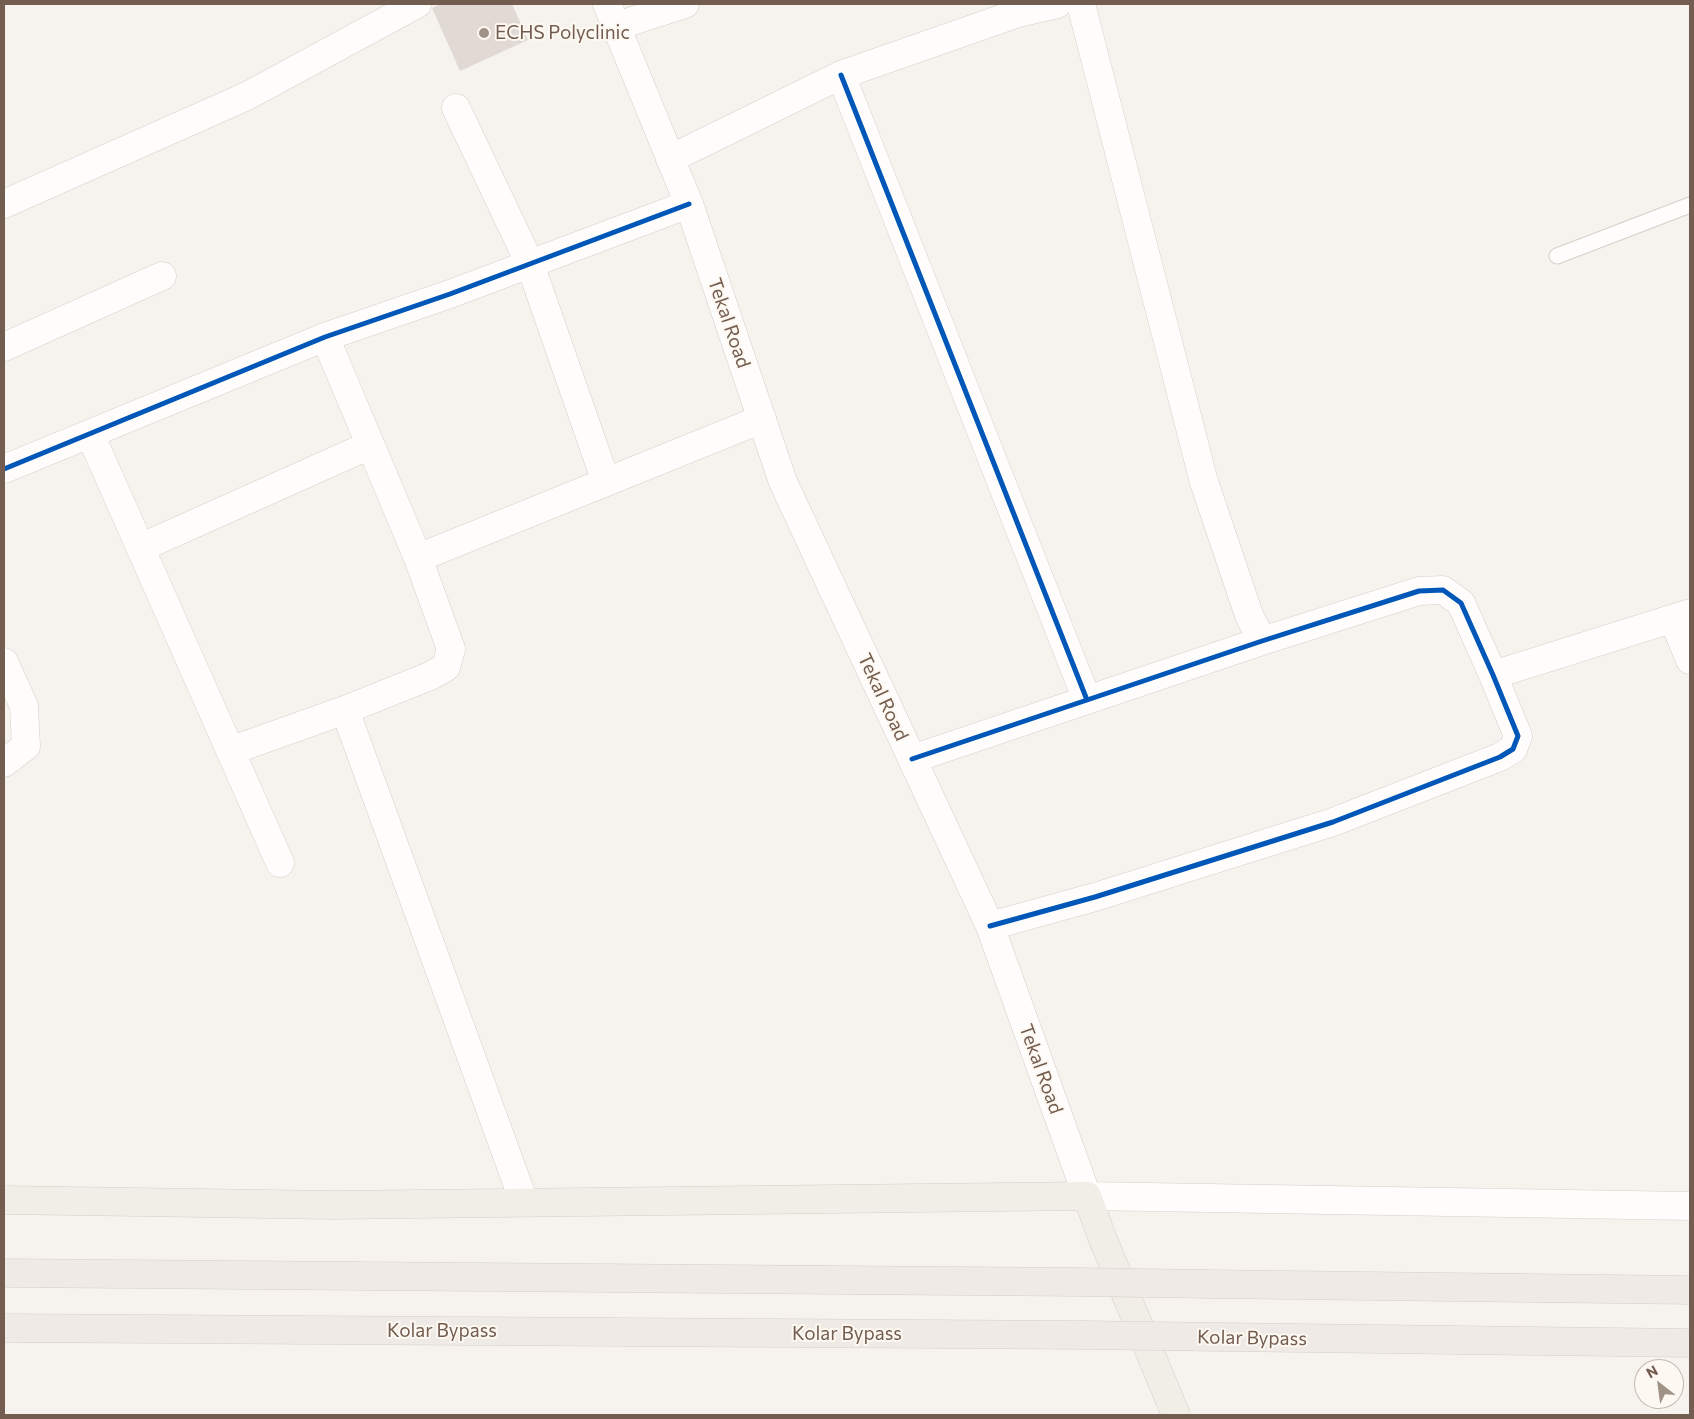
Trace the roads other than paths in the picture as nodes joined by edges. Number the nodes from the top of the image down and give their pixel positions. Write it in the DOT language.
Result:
graph roads {
  1 [pos="417,4"];
  2 [pos="685,4"];
  3 [pos="1057,4"];
  4 [pos="1081,4"];
  5 [pos="612,15"];
  6 [pos="840,75"];
  7 [pos="456,108"];
  8 [pos="670,159"];
  9 [pos="4,204"];
  10 [pos="689,204"];
  11 [pos="1690,205"];
  12 [pos="1557,256"];
  13 [pos="530,264"];
  14 [pos="162,276"];
  15 [pos="325,338"];
  16 [pos="4,347"];
  17 [pos="762,419"];
  18 [pos="90,434"];
  19 [pos="370,445"];
  20 [pos="4,469"];
  21 [pos="606,482"];
  22 [pos="140,548"];
  23 [pos="418,558"];
  24 [pos="1682,616"];
  25 [pos="1262,641"];
  26 [pos="1690,660"];
  27 [pos="4,662"];
  28 [pos="1494,675"];
  29 [pos="1087,700"];
  30 [pos="345,710"];
  31 [pos="230,751"];
  32 [pos="912,759"];
  33 [pos="4,763"];
  34 [pos="280,863"];
  35 [pos="990,926"];
  36 [pos="1087,1196"];
  37 [pos="4,1200"];
  38 [pos="524,1202"];
  39 [pos="1690,1206"];
  40 [pos="4,1273"];
  41 [pos="1690,1290"];
  42 [pos="4,1328"];
  43 [pos="1690,1343"];
  44 [pos="1176,1415"];
  1 -- 9 [label="street"];
  2 -- 5 [label="street"];
  3 -- 6 [label="street"];
  4 -- 25 [label="street"];
  5 -- 8 [label="street, Tekal Road"];
  6 -- 8 [label="street"];
  6 -- 29 [label="street"];
  7 -- 13 [label="street"];
  8 -- 10 [label="street, Tekal Road"];
  10 -- 13 [label="street"];
  10 -- 17 [label="street, Tekal Road"];
  11 -- 12 [label="lane"];
  13 -- 15 [label="street"];
  13 -- 21 [label="street"];
  14 -- 16 [label="street"];
  15 -- 18 [label="street"];
  15 -- 19 [label="street"];
  17 -- 21 [label="street"];
  17 -- 32 [label="street, Tekal Road"];
  18 -- 20 [label="street"];
  18 -- 22 [label="street"];
  19 -- 22 [label="street"];
  19 -- 23 [label="street"];
  21 -- 23 [label="street"];
  22 -- 31 [label="street"];
  23 -- 30 [label="street"];
  24 -- 26 [label="street"];
  24 -- 28 [label="street"];
  25 -- 28 [label="street"];
  25 -- 29 [label="street"];
  27 -- 33 [label="street"];
  28 -- 35 [label="street"];
  29 -- 32 [label="street"];
  30 -- 31 [label="street"];
  30 -- 38 [label="street"];
  31 -- 34 [label="street"];
  32 -- 35 [label="street, Tekal Road"];
  35 -- 36 [label="street, Tekal Road"];
  36 -- 38 [label="main road"];
  36 -- 39 [label="street"];
  36 -- 44 [label="main road, Tekal Road"];
  37 -- 38 [label="main road"];
  40 -- 41 [label="highway, bridge"];
  42 -- 43 [label="highway, Kolar Bypass, bridge"];
}
